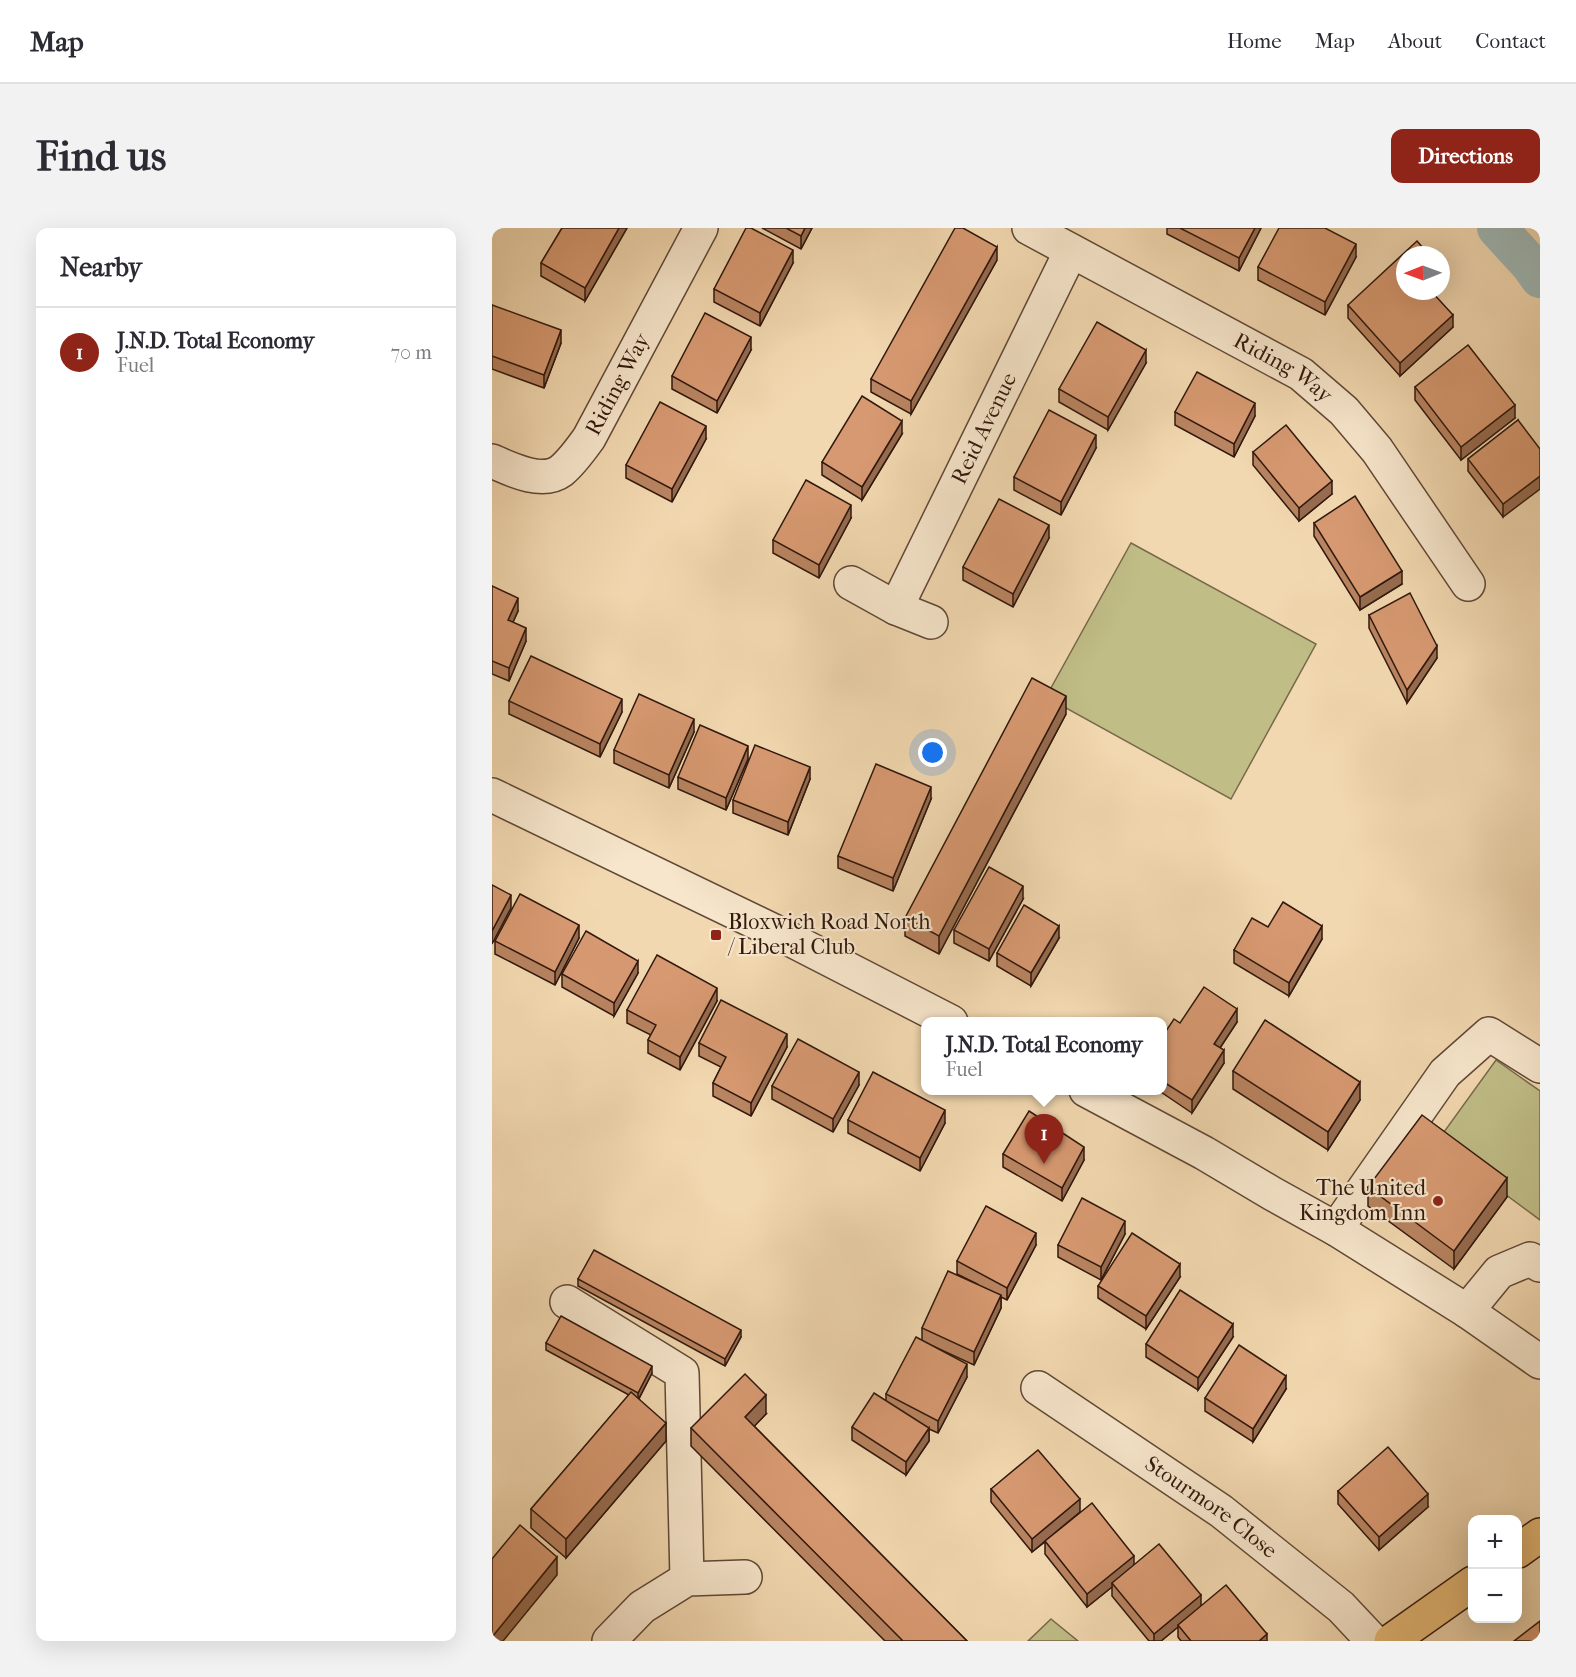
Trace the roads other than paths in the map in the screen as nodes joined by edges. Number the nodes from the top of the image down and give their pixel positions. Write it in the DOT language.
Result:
graph roads {
  1 [pos="701,228"];
  2 [pos="1029,228"];
  3 [pos="1071,251"];
  4 [pos="492,461"];
  5 [pos="851,583"];
  6 [pos="1468,584"];
  7 [pos="896,608"];
  8 [pos="931,622"];
  9 [pos="492,795"];
  10 [pos="941,1017"];
  11 [pos="1540,1066"];
  12 [pos="1095,1095"];
  13 [pos="1336,1229"];
  14 [pos="1540,1265"];
  15 [pos="567,1302"];
  16 [pos="1467,1311"];
  17 [pos="1540,1362"];
  18 [pos="1038,1388"];
  19 [pos="1540,1535"];
  20 [pos="1522,1548"];
  21 [pos="745,1577"];
  22 [pos="687,1579"];
  23 [pos="1468,1586"];
  24 [pos="609,1641"];
  25 [pos="1373,1641"];
  26 [pos="1390,1641"];
  1 -- 4 [label="street, Riding Way"];
  2 -- 3 [label="street, Riding Way"];
  3 -- 6 [label="street, Riding Way"];
  3 -- 7 [label="street, Reid Avenue"];
  5 -- 7 [label="street"];
  7 -- 8 [label="street"];
  9 -- 10 [label="street"];
  11 -- 13 [label="street"];
  12 -- 13 [label="street"];
  13 -- 16 [label="street"];
  14 -- 16 [label="street"];
  15 -- 22 [label="street"];
  16 -- 17 [label="street"];
  18 -- 25 [label="street, Stourmore Close"];
  19 -- 20 [label="main road"];
  21 -- 22 [label="street"];
  22 -- 24 [label="street"];
  23 -- 26 [label="main road"];
}
